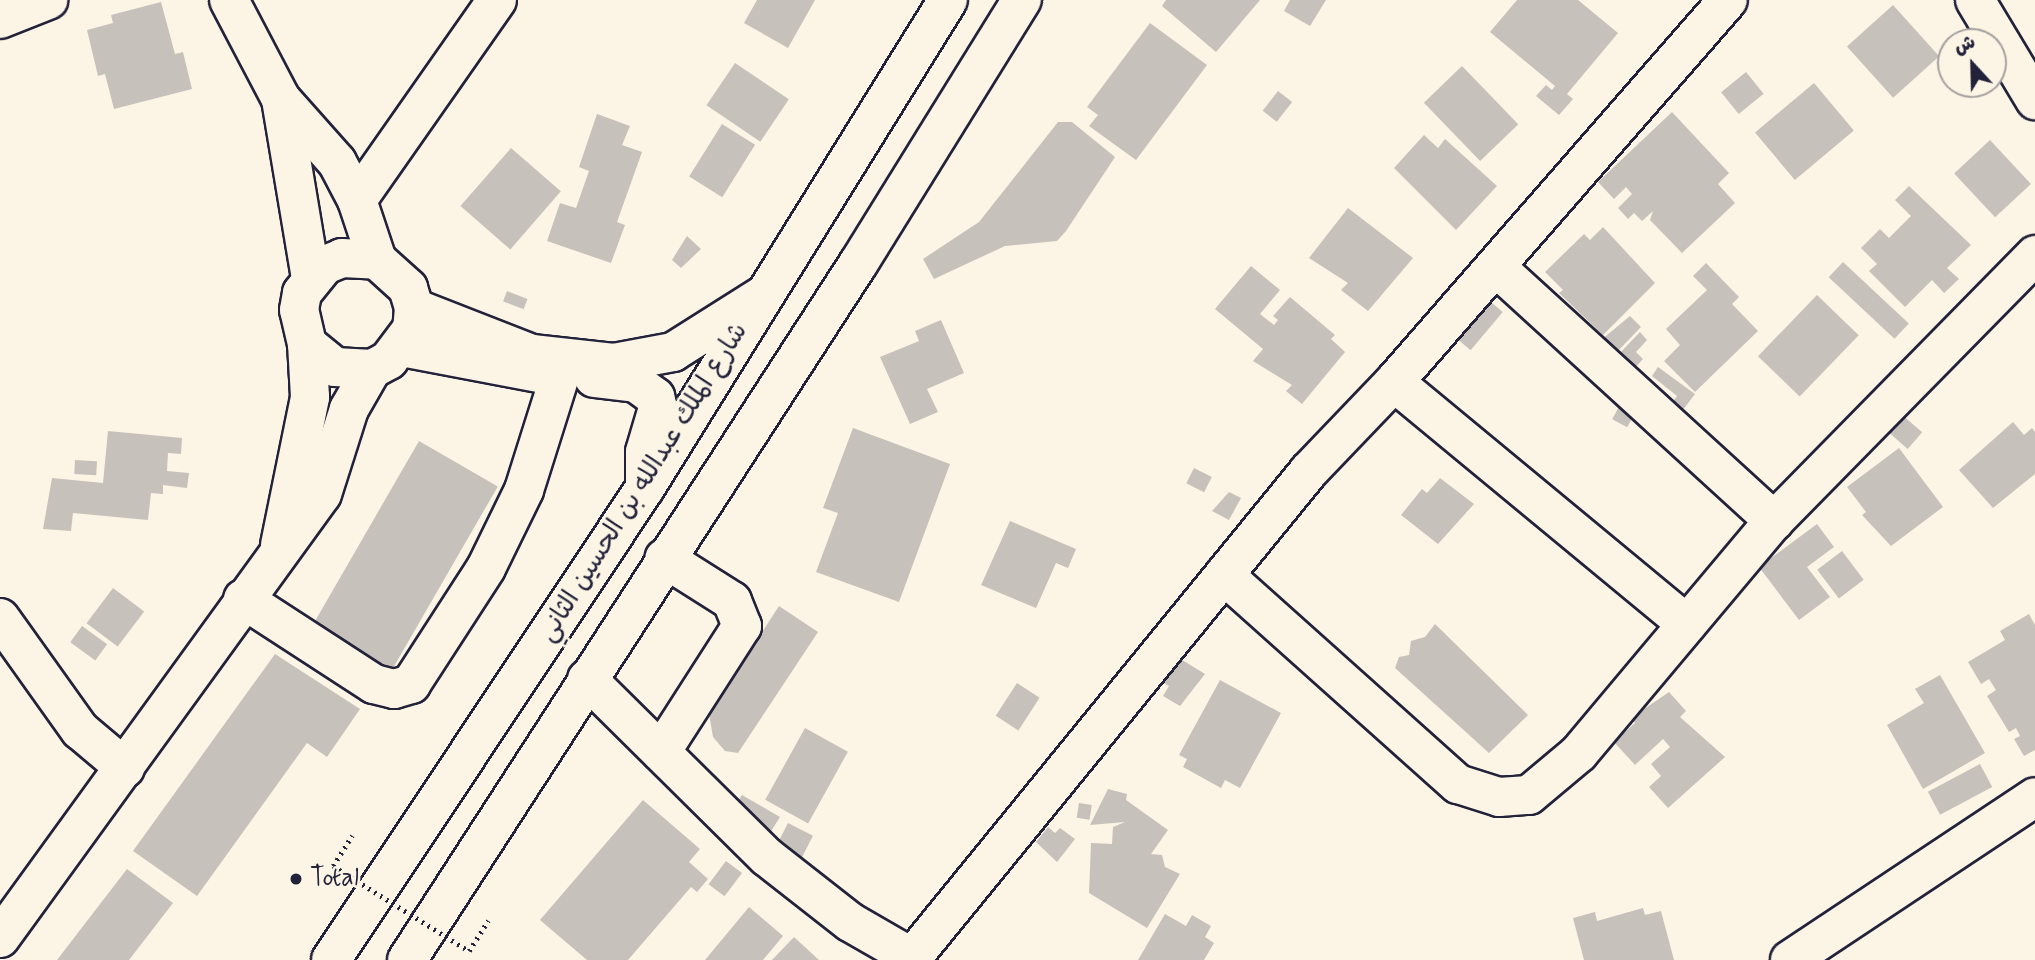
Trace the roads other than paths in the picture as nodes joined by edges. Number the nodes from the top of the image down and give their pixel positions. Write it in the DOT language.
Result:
graph roads {
  1 [pos="48,0"];
  2 [pos="229,0"];
  3 [pos="497,0"];
  4 [pos="948,0"];
  5 [pos="1022,0"];
  6 [pos="1728,0"];
  7 [pos="1975,0"];
  8 [pos="0,19"];
  9 [pos="281,99"];
  10 [pos="2035,100"];
  11 [pos="357,200"];
  12 [pos="2035,255"];
  13 [pos="377,260"];
  14 [pos="1496,267"];
  15 [pos="311,278"];
  16 [pos="760,297"];
  17 [pos="414,308"];
  18 [pos="307,344"];
  19 [pos="402,347"];
  20 [pos="563,368"];
  21 [pos="372,369"];
  22 [pos="1394,382"];
  23 [pos="645,488"];
  24 [pos="1774,521"];
  25 [pos="280,545"];
  26 [pos="664,558"];
  27 [pos="1224,575"];
  28 [pos="243,599"];
  29 [pos="0,618"];
  30 [pos="1688,624"];
  31 [pos="587,680"];
  32 [pos="661,752"];
  33 [pos="125,768"];
  34 [pos="2035,797"];
  35 [pos="437,805"];
  36 [pos="484,839"];
  37 [pos="0,938"];
  38 [pos="913,959"];
  39 [pos="331,960"];
  40 [pos="407,960"];
  41 [pos="1790,960"];
  1 -- 8 [label="main road"];
  2 -- 9 [label="main road"];
  3 -- 11 [label="main road"];
  4 -- 16 [label="main road, شارع الملك عبدالله بن الحسين الثاني"];
  5 -- 26 [label="main road"];
  6 -- 14 [label="main road"];
  7 -- 10 [label="main road"];
  9 -- 11 [label="main road"];
  9 -- 15 [label="main road"];
  11 -- 13 [label="main road"];
  12 -- 24 [label="main road"];
  13 -- 15 [label="main road"];
  13 -- 17 [label="main road"];
  14 -- 22 [label="main road"];
  14 -- 24 [label="main road"];
  15 -- 18 [label="main road"];
  16 -- 20 [label="main road"];
  16 -- 23 [label="main road, شارع الملك عبدالله بن الحسين الثاني"];
  17 -- 19 [label="main road"];
  17 -- 20 [label="main road"];
  18 -- 21 [label="main road"];
  18 -- 25 [label="main road"];
  19 -- 20 [label="main road"];
  19 -- 21 [label="main road"];
  20 -- 23 [label="main road"];
  20 -- 28 [label="main road"];
  21 -- 25 [label="main road"];
  22 -- 27 [label="main road"];
  22 -- 30 [label="main road"];
  23 -- 35 [label="main road, شارع الملك عبدالله بن الحسين الثاني"];
  24 -- 30 [label="main road"];
  25 -- 28 [label="main road"];
  26 -- 31 [label="main road"];
  26 -- 32 [label="main road"];
  27 -- 30 [label="main road"];
  27 -- 38 [label="main road"];
  28 -- 33 [label="main road"];
  29 -- 33 [label="main road"];
  31 -- 32 [label="main road"];
  31 -- 36 [label="main road"];
  32 -- 38 [label="main road"];
  33 -- 37 [label="main road"];
  34 -- 41 [label="main road"];
  35 -- 36 [label="main road"];
  35 -- 39 [label="main road, شارع الملك عبدالله بن الحسين الثاني"];
  36 -- 40 [label="main road"];
}
